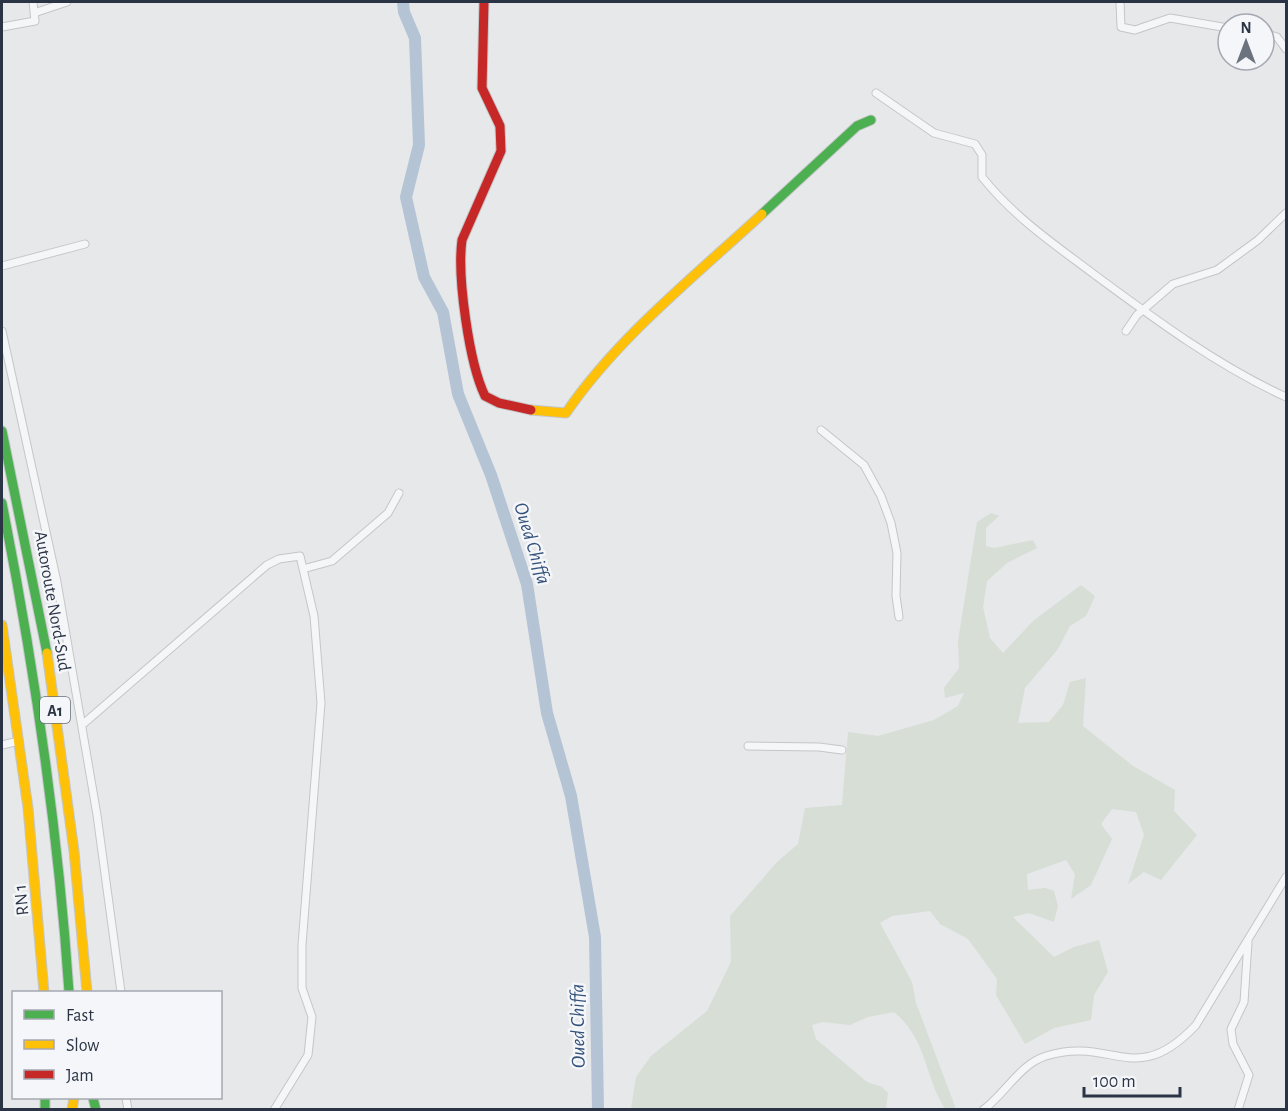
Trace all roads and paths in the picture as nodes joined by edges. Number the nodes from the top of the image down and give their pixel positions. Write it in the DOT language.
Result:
graph roads {
  1 [pos="33,2"];
  2 [pos="67,2"];
  3 [pos="484,2"];
  4 [pos="1120,2"];
  5 [pos="34,13"];
  6 [pos="1216,26"];
  7 [pos="2,27"];
  8 [pos="1276,37"];
  9 [pos="1287,48"];
  10 [pos="876,93"];
  11 [pos="871,120"];
  12 [pos="1287,213"];
  13 [pos="85,244"];
  14 [pos="2,266"];
  15 [pos="1143,310"];
  16 [pos="2,331"];
  17 [pos="1126,331"];
  18 [pos="1287,397"];
  19 [pos="821,430"];
  20 [pos="2,431"];
  21 [pos="399,493"];
  22 [pos="2,503"];
  23 [pos="303,569"];
  24 [pos="899,617"];
  25 [pos="2,625"];
  26 [pos="82,725"];
  27 [pos="19,741"];
  28 [pos="2,745"];
  29 [pos="748,746"];
  30 [pos="842,750"];
  31 [pos="1287,877"];
  32 [pos="1248,942"];
  33 [pos="45,991"];
  34 [pos="69,991"];
  35 [pos="87,991"];
  36 [pos="121,991"];
  37 [pos="274,1110"];
  38 [pos="983,1110"];
  39 [pos="1238,1110"];
  1 -- 5 [label="street"];
  2 -- 5 [label="street"];
  3 -- 11 [label="main road"];
  4 -- 6 [label="street"];
  5 -- 7 [label="street"];
  8 -- 9 [label="street"];
  10 -- 15 [label="street"];
  12 -- 15 [label="street"];
  13 -- 14 [label="street"];
  15 -- 17 [label="street"];
  15 -- 18 [label="street"];
  16 -- 26 [label="street"];
  19 -- 24 [label="street"];
  20 -- 35 [label="main road, Autoroute Nord-Sud / A1"];
  21 -- 23 [label="street"];
  22 -- 34 [label="main road, Autoroute Nord-Sud / A1"];
  23 -- 26 [label="street"];
  23 -- 37 [label="street"];
  25 -- 27 [label="main road, RN 1"];
  26 -- 36 [label="street"];
  27 -- 28 [label="street"];
  27 -- 33 [label="main road, RN 1"];
  29 -- 30 [label="street"];
  31 -- 32 [label="street"];
  32 -- 38 [label="street"];
  32 -- 39 [label="street"];
}
